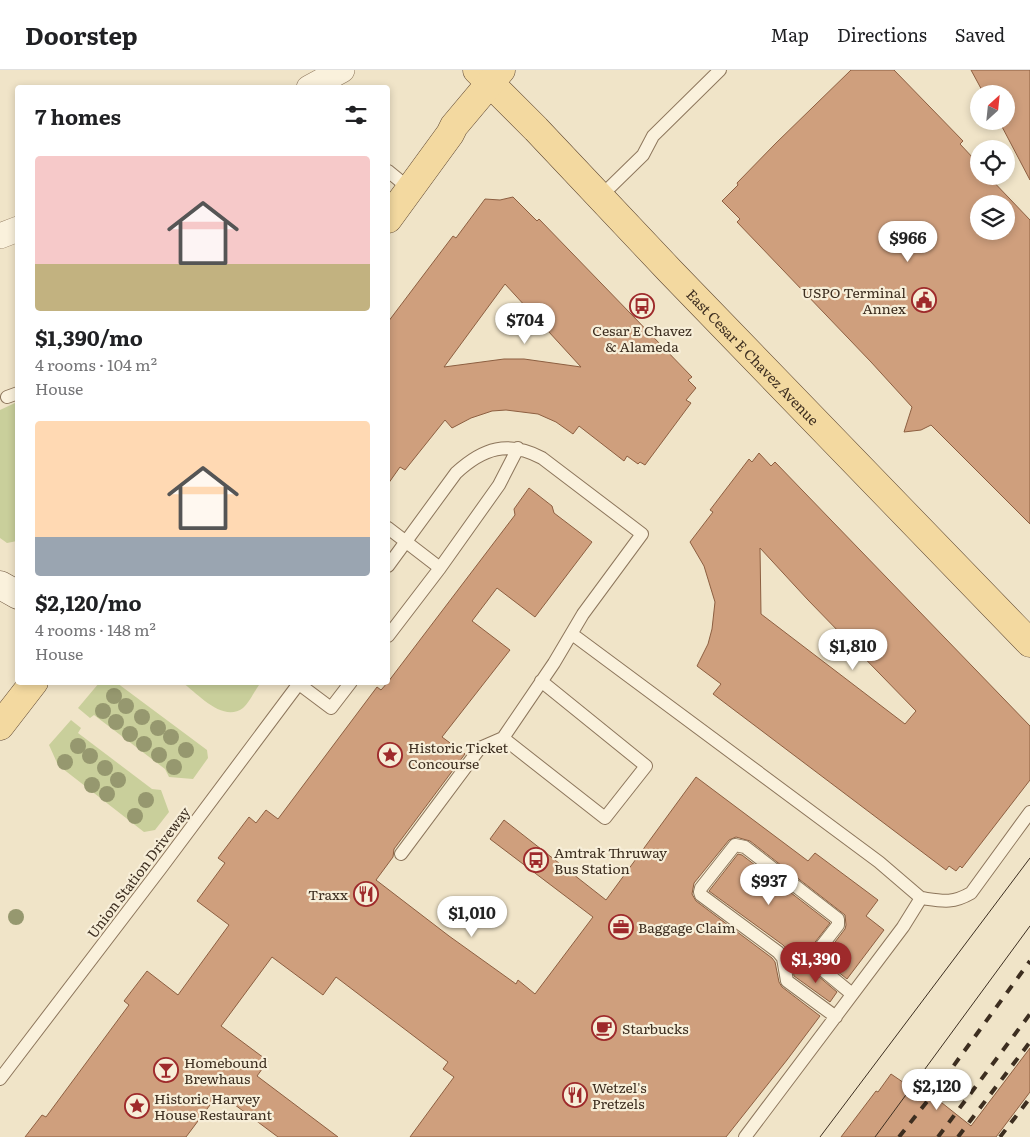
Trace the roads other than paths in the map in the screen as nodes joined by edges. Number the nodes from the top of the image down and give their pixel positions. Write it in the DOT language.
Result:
graph roads {
  1 [pos="342,70"];
  2 [pos="720,70"];
  3 [pos="490,75"];
  4 [pos="314,85"];
  5 [pos="390,173"];
  6 [pos="410,189"];
  7 [pos="600,197"];
  8 [pos="390,216"];
  9 [pos="15,230"];
  10 [pos="0,236"];
  11 [pos="518,448"];
  12 [pos="390,530"];
  13 [pos="406,542"];
  14 [pos="390,563"];
  15 [pos="440,568"];
  16 [pos="0,585"];
  17 [pos="15,593"];
  18 [pos="390,633"];
  19 [pos="572,634"];
  20 [pos="1030,643"];
  21 [pos="541,681"];
  22 [pos="32,685"];
  23 [pos="298,685"];
  24 [pos="302,685"];
  25 [pos="349,685"];
  26 [pos="0,726"];
  27 [pos="503,738"];
  28 [pos="1030,812"];
  29 [pos="401,854"];
  30 [pos="921,898"];
  31 [pos="783,958"];
  32 [pos="812,961"];
  33 [pos="852,994"];
  34 [pos="836,1017"];
  35 [pos="0,1079"];
  36 [pos="746,1137"];
  1 -- 4 [label="street"];
  2 -- 7 [label="lane"];
  3 -- 6 [label="main road"];
  3 -- 7 [label="main road, East Cesar E Chavez Avenue"];
  5 -- 6 [label="lane"];
  6 -- 8 [label="main road"];
  7 -- 20 [label="main road, East Cesar E Chavez Avenue"];
  9 -- 10 [label="street"];
  11 -- 13 [label="lane"];
  11 -- 15 [label="lane"];
  11 -- 19 [label="lane"];
  12 -- 13 [label="lane"];
  13 -- 14 [label="lane"];
  13 -- 15 [label="lane"];
  15 -- 18 [label="lane"];
  16 -- 17 [label="main road"];
  19 -- 21 [label="lane"];
  19 -- 30 [label="lane"];
  21 -- 27 [label="lane"];
  21 -- 27 [label="lane"];
  22 -- 26 [label="main road"];
  23 -- 35 [label="lane, Union Station Driveway"];
  24 -- 25 [label="lane"];
  27 -- 29 [label="lane"];
  28 -- 30 [label="lane"];
  30 -- 33 [label="lane"];
  31 -- 32 [label="lane"];
  31 -- 32 [label="lane"];
  31 -- 34 [label="lane"];
  32 -- 33 [label="lane"];
  33 -- 34 [label="lane"];
  34 -- 36 [label="lane"];
}
